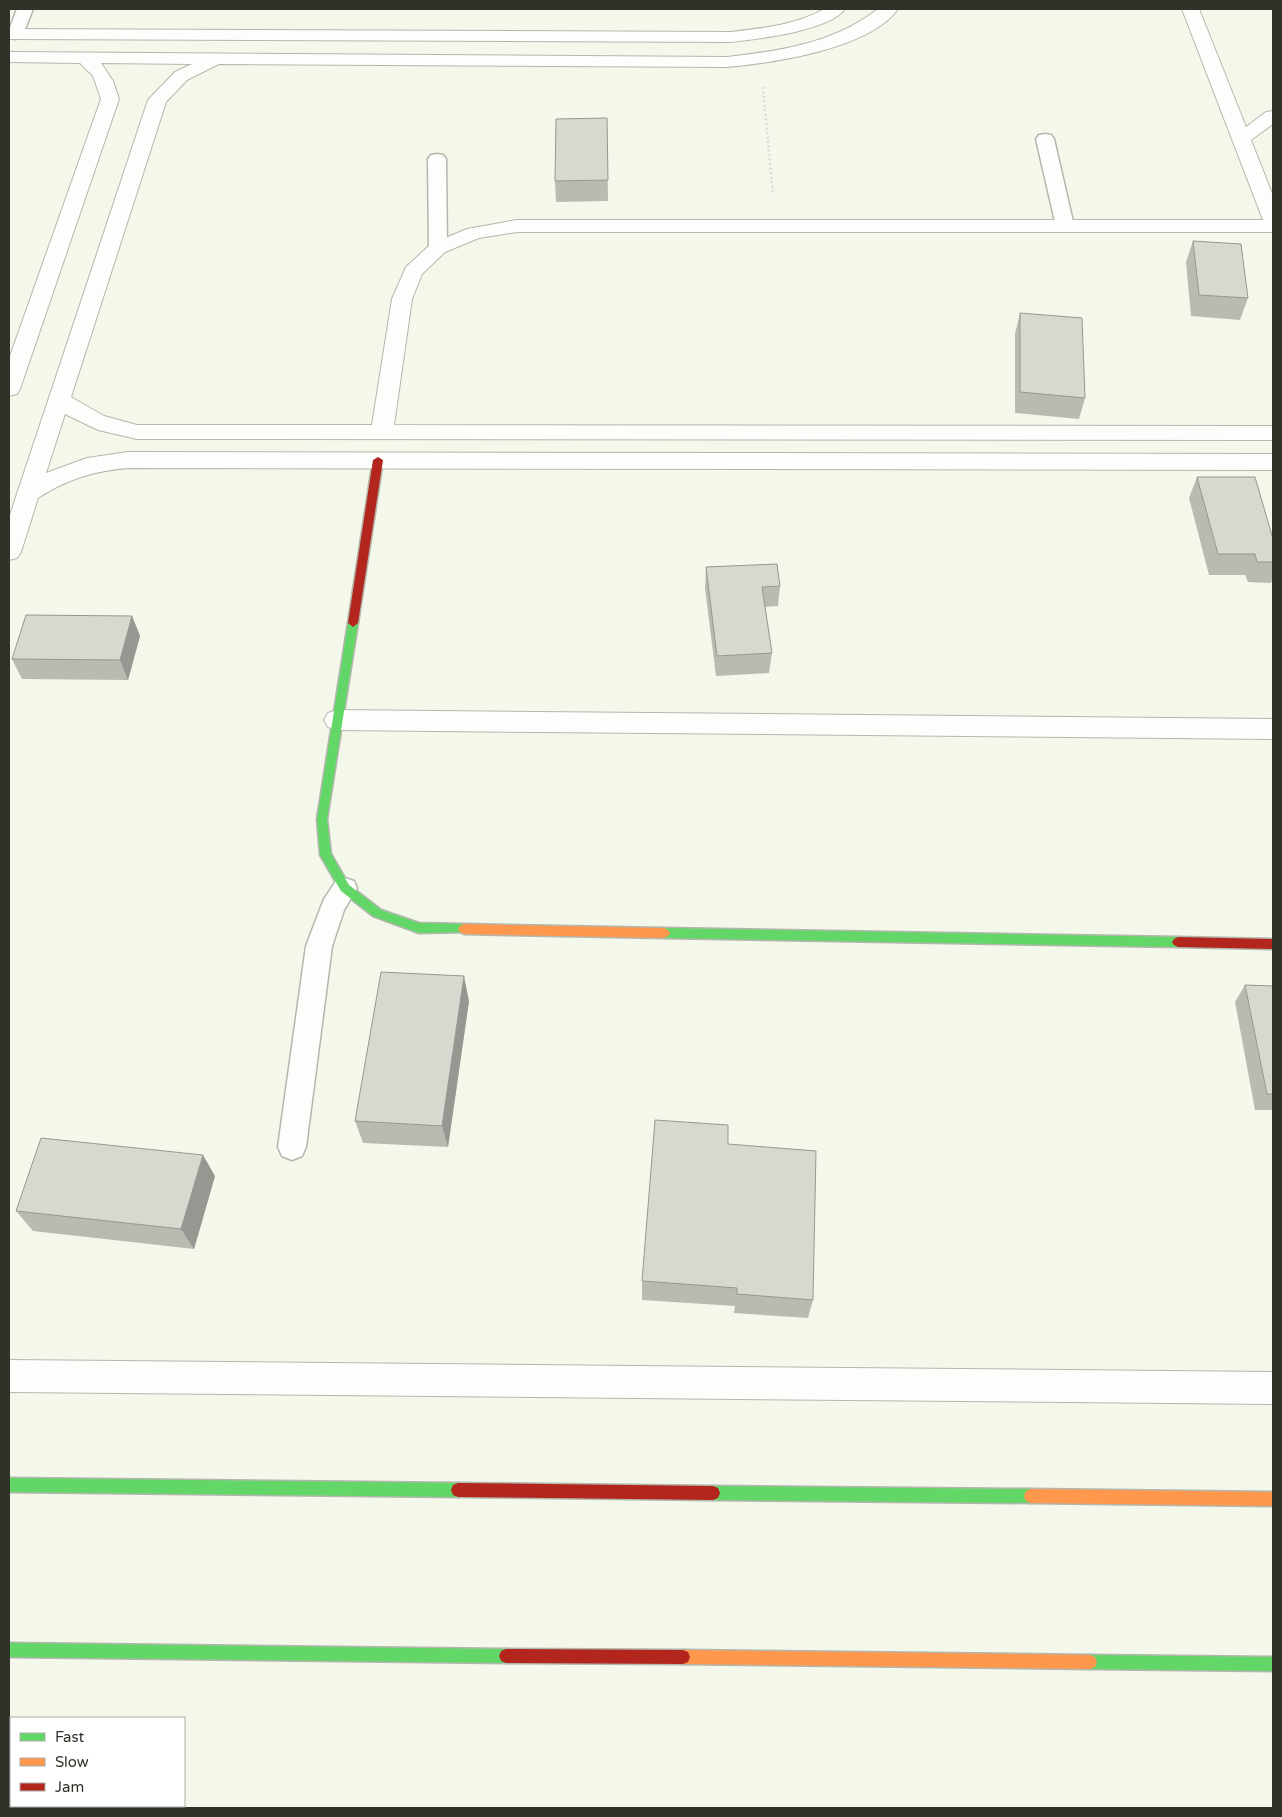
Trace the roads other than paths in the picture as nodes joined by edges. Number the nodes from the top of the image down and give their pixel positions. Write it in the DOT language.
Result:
graph roads {
  1 [pos="25,9"];
  2 [pos="836,9"];
  3 [pos="889,9"];
  4 [pos="1191,9"];
  5 [pos="12,34"];
  6 [pos="9,57"];
  7 [pos="84,57"];
  8 [pos="218,58"];
  9 [pos="1273,116"];
  10 [pos="1241,138"];
  11 [pos="1045,139"];
  12 [pos="436,159"];
  13 [pos="1273,220"];
  14 [pos="1065,226"];
  15 [pos="1273,226"];
  16 [pos="438,248"];
  17 [pos="9,387"];
  18 [pos="59,399"];
  19 [pos="382,432"];
  20 [pos="1273,433"];
  21 [pos="378,460"];
  22 [pos="1273,462"];
  23 [pos="28,494"];
  24 [pos="9,552"];
  25 [pos="337,720"];
  26 [pos="1273,729"];
  27 [pos="345,888"];
  28 [pos="1273,944"];
  29 [pos="292,1147"];
  30 [pos="9,1376"];
  31 [pos="1273,1388"];
  32 [pos="9,1485"];
  33 [pos="1273,1498"];
  34 [pos="9,1650"];
  35 [pos="1273,1664"];
  1 -- 5 [label="lane"];
  2 -- 5 [label="street"];
  3 -- 8 [label="street"];
  4 -- 10 [label="street"];
  6 -- 7 [label="street"];
  7 -- 8 [label="street"];
  7 -- 17 [label="street"];
  8 -- 18 [label="street"];
  9 -- 10 [label="street"];
  10 -- 13 [label="street"];
  11 -- 14 [label="lane"];
  12 -- 16 [label="lane"];
  14 -- 15 [label="street"];
  14 -- 16 [label="street"];
  16 -- 19 [label="street"];
  18 -- 19 [label="street"];
  18 -- 23 [label="street"];
  19 -- 20 [label="street"];
  21 -- 22 [label="street"];
  21 -- 23 [label="street"];
  21 -- 25 [label="street"];
  23 -- 24 [label="street"];
  25 -- 26 [label="street"];
  25 -- 27 [label="street"];
  27 -- 28 [label="street"];
  27 -- 29 [label="lane"];
  30 -- 31 [label="street"];
  32 -- 33 [label="street"];
  34 -- 35 [label="street"];
}
